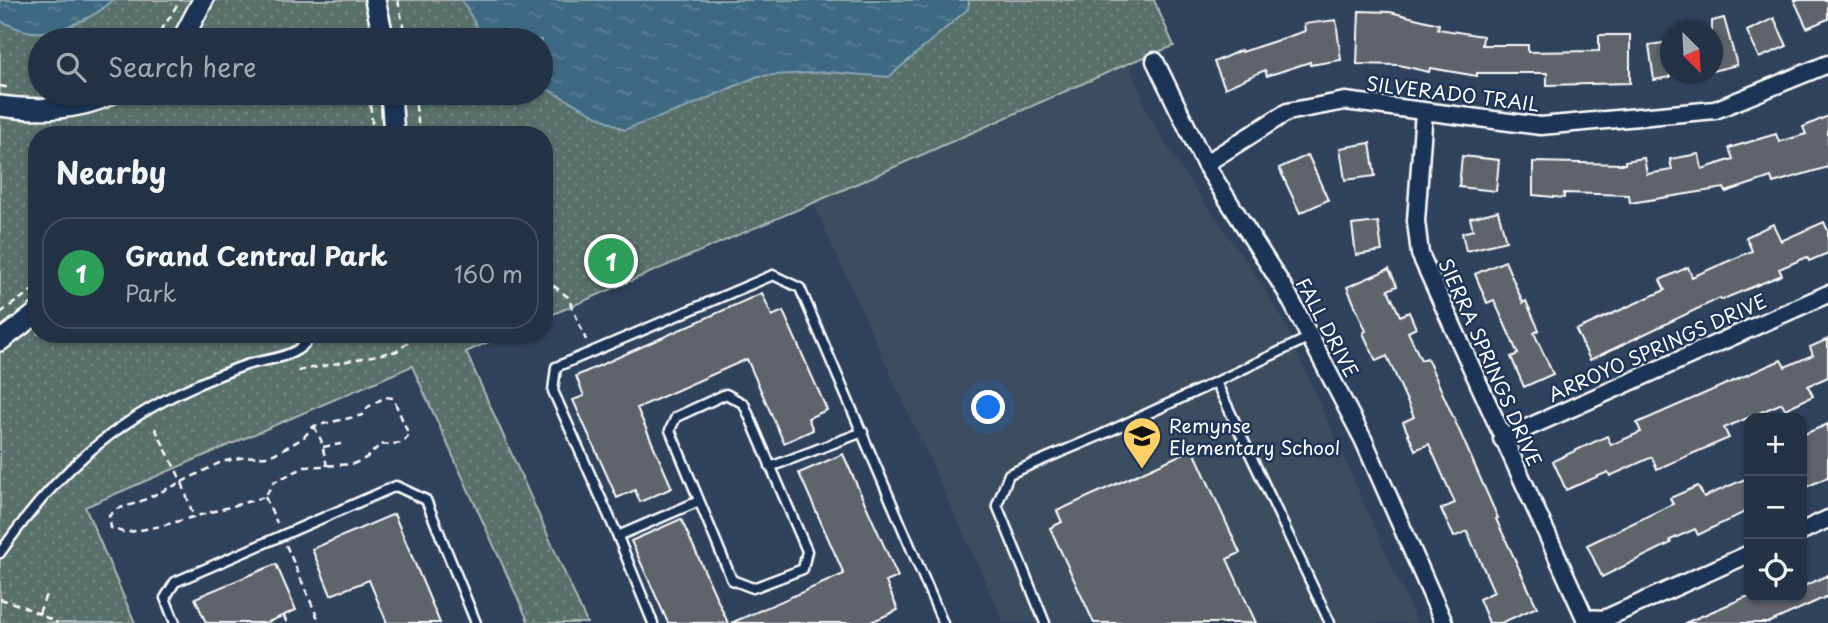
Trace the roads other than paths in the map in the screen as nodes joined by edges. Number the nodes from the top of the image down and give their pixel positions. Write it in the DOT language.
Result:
graph roads {
  1 [pos="203,0"];
  2 [pos="375,0"];
  3 [pos="188,28"];
  4 [pos="381,28"];
  5 [pos="1155,61"];
  6 [pos="1828,64"];
  7 [pos="74,105"];
  8 [pos="392,105"];
  9 [pos="0,106"];
  10 [pos="1424,111"];
  11 [pos="393,126"];
  12 [pos="1205,164"];
  13 [pos="1828,294"];
  14 [pos="28,320"];
  15 [pos="1310,337"];
  16 [pos="0,341"];
  17 [pos="307,343"];
  18 [pos="1216,383"];
  19 [pos="863,432"];
  20 [pos="1502,439"];
  21 [pos="770,467"];
  22 [pos="699,502"];
  23 [pos="1828,519"];
  24 [pos="1807,529"];
  25 [pos="618,536"];
  26 [pos="0,553"];
  27 [pos="1744,556"];
  28 [pos="175,623"];
  29 [pos="476,623"];
  30 [pos="653,623"];
  31 [pos="943,623"];
  32 [pos="1045,623"];
  33 [pos="1330,623"];
  34 [pos="1444,623"];
  1 -- 3 [label="street"];
  2 -- 4 [label="street"];
  5 -- 12 [label="street, FALL DRIVE"];
  6 -- 10 [label="street, SILVERADO TRAIL"];
  7 -- 9 [label="street"];
  8 -- 11 [label="street"];
  10 -- 12 [label="street, SILVERADO TRAIL"];
  10 -- 20 [label="street, SIERRA SPRINGS DRIVE"];
  12 -- 15 [label="street, FALL DRIVE"];
  13 -- 20 [label="street, ARROYO SPRINGS DRIVE"];
  14 -- 16 [label="street"];
  15 -- 18 [label="lane"];
  15 -- 34 [label="street, FALL DRIVE"];
  17 -- 26 [label="lane"];
  18 -- 32 [label="lane"];
  18 -- 33 [label="lane"];
  19 -- 21 [label="lane"];
  19 -- 25 [label="lane"];
  19 -- 31 [label="lane"];
  20 -- 27 [label="street, SIERRA SPRINGS DRIVE"];
  21 -- 22 [label="lane"];
  21 -- 22 [label="lane"];
  22 -- 25 [label="lane"];
  23 -- 24 [label="street"];
  25 -- 30 [label="lane"];
  28 -- 29 [label="lane"];
}
